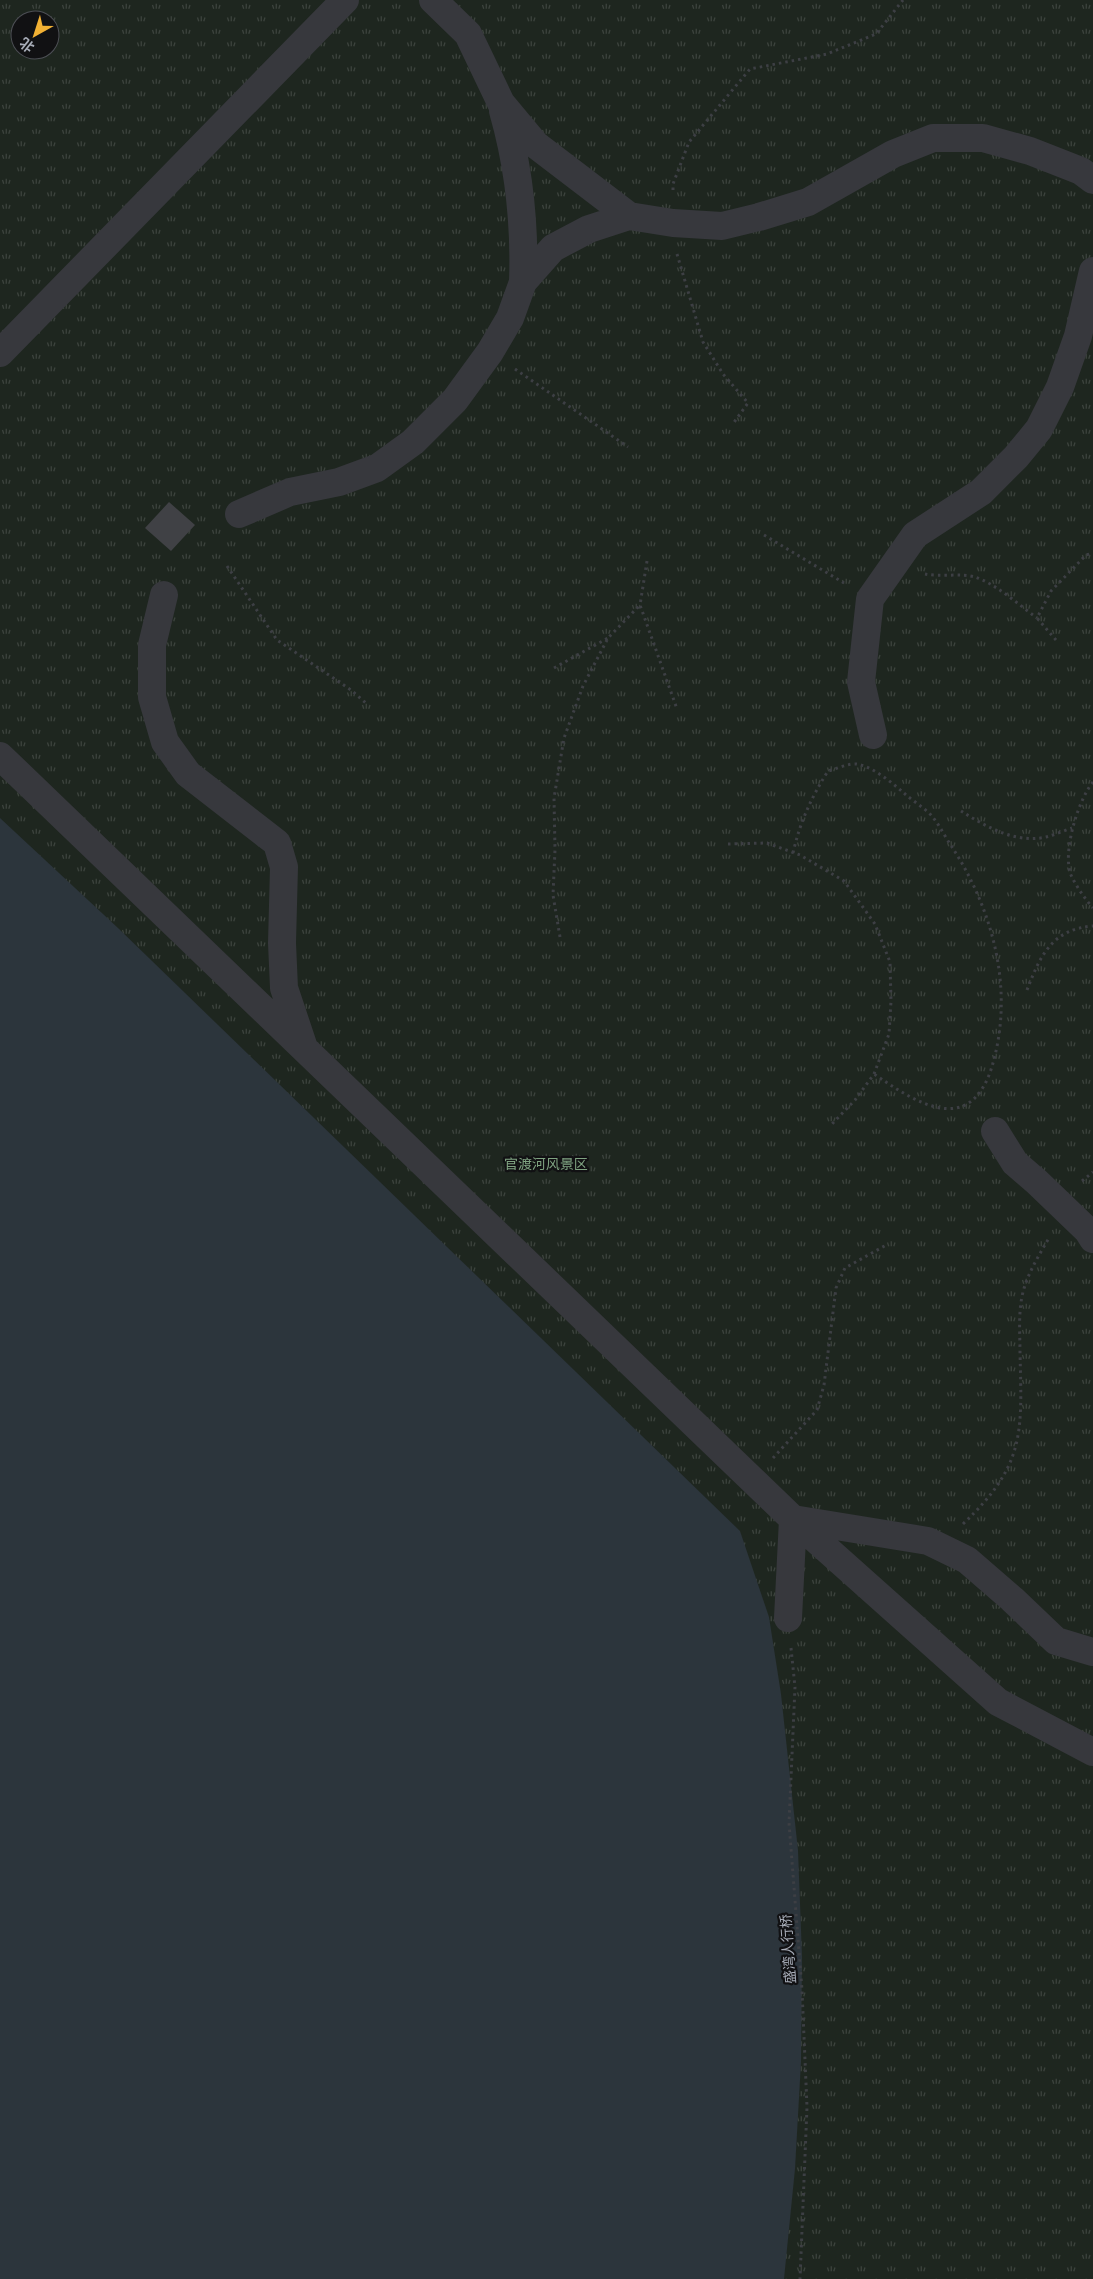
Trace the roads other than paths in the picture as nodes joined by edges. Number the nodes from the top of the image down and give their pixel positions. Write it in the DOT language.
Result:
graph roads {
  1 [pos="344,0"];
  2 [pos="434,0"];
  3 [pos="501,103"];
  4 [pos="1093,180"];
  5 [pos="629,216"];
  6 [pos="1093,271"];
  7 [pos="523,282"];
  8 [pos="0,353"];
  9 [pos="239,514"];
  10 [pos="164,595"];
  11 [pos="873,735"];
  12 [pos="0,756"];
  13 [pos="304,1049"];
  14 [pos="995,1131"];
  15 [pos="1093,1239"];
  16 [pos="793,1519"];
  17 [pos="788,1618"];
  18 [pos="1093,1652"];
  19 [pos="1093,1752"];
  1 -- 8 [label="lane"];
  2 -- 3 [label="lane"];
  3 -- 5 [label="lane"];
  3 -- 7 [label="lane"];
  4 -- 5 [label="lane"];
  5 -- 7 [label="lane"];
  6 -- 11 [label="lane"];
  7 -- 9 [label="lane"];
  10 -- 13 [label="lane"];
  12 -- 13 [label="lane"];
  13 -- 16 [label="lane"];
  14 -- 15 [label="lane"];
  16 -- 17 [label="lane"];
  16 -- 18 [label="lane"];
  16 -- 19 [label="lane"];
}
